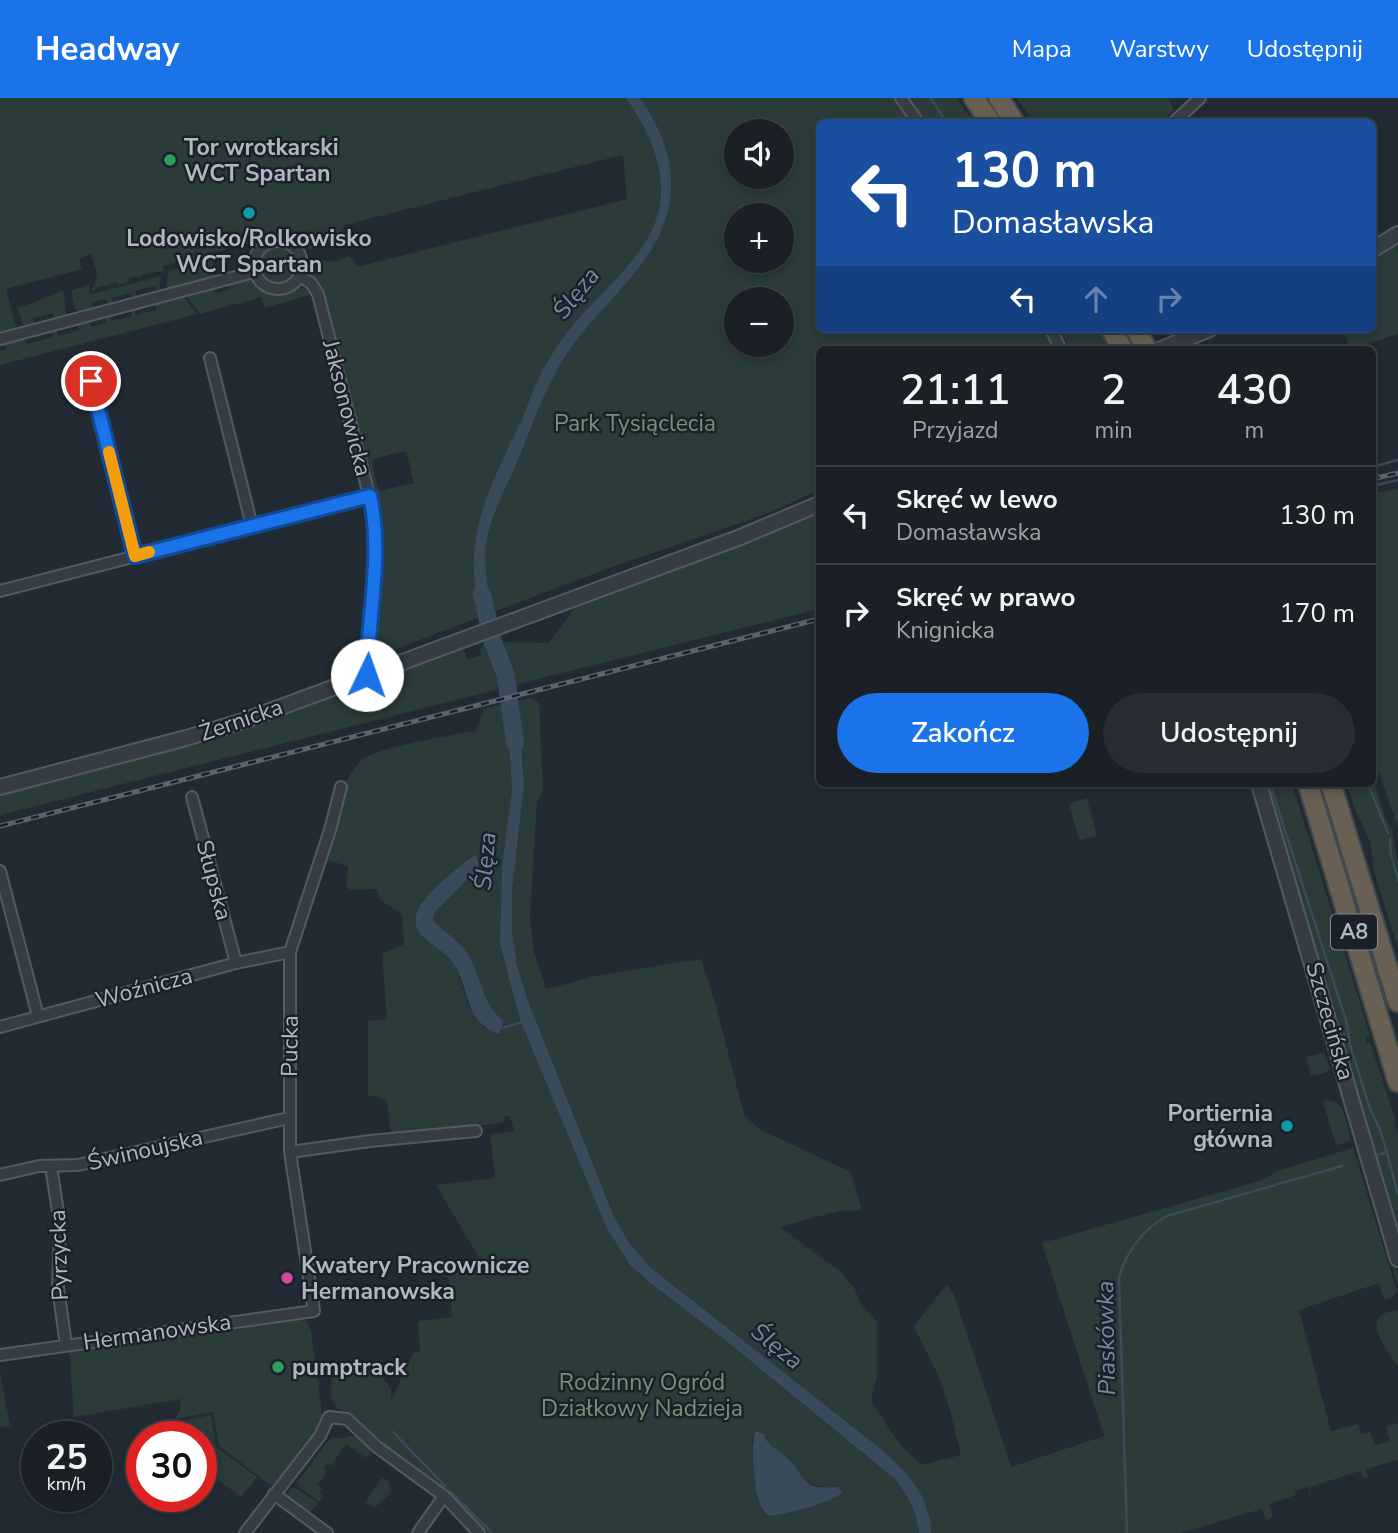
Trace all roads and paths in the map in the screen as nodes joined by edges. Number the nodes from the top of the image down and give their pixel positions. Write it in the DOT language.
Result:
graph roads {
  1 [pos="901,98"];
  2 [pos="974,98"];
  3 [pos="999,98"];
  4 [pos="1199,98"];
  5 [pos="916,119"];
  6 [pos="988,119"];
  7 [pos="1012,119"];
  8 [pos="1176,119"];
  9 [pos="1398,234"];
  10 [pos="1376,248"];
  11 [pos="254,272"];
  12 [pos="300,276"];
  13 [pos="1200,333"];
  14 [pos="0,339"];
  15 [pos="1169,346"];
  16 [pos="209,358"];
  17 [pos="91,381"];
  18 [pos="370,496"];
  19 [pos="816,505"];
  20 [pos="252,526"];
  21 [pos="135,556"];
  22 [pos="0,591"];
  23 [pos="367,675"];
  24 [pos="0,787"];
  25 [pos="341,787"];
  26 [pos="1260,787"];
  27 [pos="1309,787"];
  28 [pos="1332,787"];
  29 [pos="192,797"];
  30 [pos="0,870"];
  31 [pos="290,953"];
  32 [pos="236,963"];
  33 [pos="1398,1002"];
  34 [pos="38,1016"];
  35 [pos="0,1027"];
  36 [pos="1398,1082"];
  37 [pos="289,1118"];
  38 [pos="476,1131"];
  39 [pos="290,1152"];
  40 [pos="51,1166"];
  41 [pos="0,1175"];
  42 [pos="1398,1259"];
  43 [pos="313,1311"];
  44 [pos="66,1345"];
  45 [pos="0,1354"];
  46 [pos="274,1493"];
  47 [pos="444,1496"];
  48 [pos="245,1533"];
  49 [pos="327,1533"];
  50 [pos="418,1533"];
  51 [pos="478,1533"];
  1 -- 5 [label="street"];
  2 -- 6 [label="highway"];
  3 -- 7 [label="highway"];
  4 -- 8 [label="street"];
  9 -- 10 [label="street"];
  11 -- 12 [label="street"];
  11 -- 12 [label="street"];
  11 -- 14 [label="street"];
  12 -- 18 [label="street, Jaksonowicka"];
  13 -- 15 [label="street"];
  16 -- 20 [label="street"];
  17 -- 21 [label="street"];
  18 -- 20 [label="street"];
  18 -- 23 [label="street, Jaksonowicka"];
  19 -- 23 [label="street, Żernicka"];
  20 -- 21 [label="street"];
  21 -- 22 [label="street"];
  23 -- 24 [label="street, Żernicka"];
  25 -- 31 [label="street, Pucka"];
  26 -- 42 [label="street, Szczecińska"];
  27 -- 36 [label="highway, A8"];
  28 -- 33 [label="highway, A8"];
  29 -- 32 [label="street, Słupska"];
  30 -- 34 [label="street"];
  31 -- 32 [label="street, Woźnicza"];
  31 -- 37 [label="street, Pucka"];
  32 -- 34 [label="street, Woźnicza"];
  34 -- 35 [label="street, Woźnicza"];
  37 -- 39 [label="street, Pucka"];
  37 -- 40 [label="street, Świnoujska"];
  38 -- 39 [label="street"];
  39 -- 43 [label="street, Pucka"];
  40 -- 41 [label="street, Świnoujska"];
  40 -- 44 [label="street, Pyrzycka"];
  43 -- 44 [label="street, Hermanowska"];
  44 -- 45 [label="street, Hermanowska"];
  46 -- 47 [label="street"];
  46 -- 48 [label="street"];
  46 -- 49 [label="street"];
  47 -- 50 [label="street"];
  47 -- 51 [label="street"];
}
